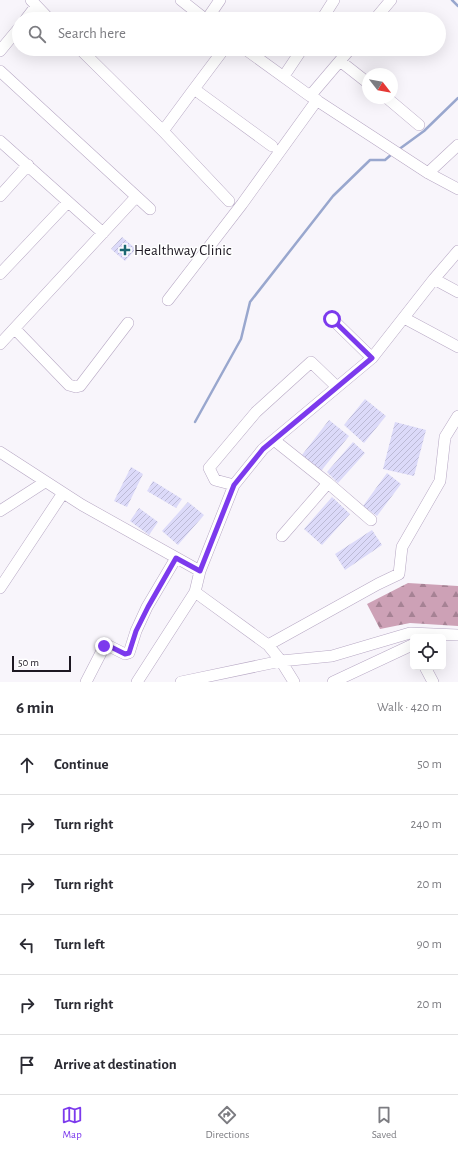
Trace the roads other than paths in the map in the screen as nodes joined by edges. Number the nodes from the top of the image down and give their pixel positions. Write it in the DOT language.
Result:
graph roads {
  1 [pos="181,0"];
  2 [pos="220,0"];
  3 [pos="334,0"];
  4 [pos="391,0"];
  5 [pos="34,3"];
  6 [pos="30,12"];
  7 [pos="42,12"];
  8 [pos="197,12"];
  9 [pos="211,12"];
  10 [pos="326,12"];
  11 [pos="381,12"];
  12 [pos="12,36"];
  13 [pos="0,51"];
  14 [pos="87,56"];
  15 [pos="219,56"];
  16 [pos="255,56"];
  17 [pos="297,56"];
  18 [pos="344,56"];
  19 [pos="340,61"];
  20 [pos="0,71"];
  21 [pos="284,76"];
  22 [pos="362,78"];
  23 [pos="194,89"];
  24 [pos="314,98"];
  25 [pos="394,104"];
  26 [pos="419,125"];
  27 [pos="163,131"];
  28 [pos="0,141"];
  29 [pos="458,145"];
  30 [pos="272,146"];
  31 [pos="28,165"];
  32 [pos="428,173"];
  33 [pos="458,189"];
  34 [pos="0,196"];
  35 [pos="136,196"];
  36 [pos="229,201"];
  37 [pos="68,202"];
  38 [pos="150,209"];
  39 [pos="103,233"];
  40 [pos="458,251"];
  41 [pos="0,274"];
  42 [pos="434,278"];
  43 [pos="458,292"];
  44 [pos="168,300"];
  45 [pos="404,318"];
  46 [pos="332,319"];
  47 [pos="128,323"];
  48 [pos="15,329"];
  49 [pos="0,344"];
  50 [pos="458,348"];
  51 [pos="372,358"];
  52 [pos="337,387"];
  53 [pos="458,416"];
  54 [pos="274,440"];
  55 [pos="0,452"];
  56 [pos="45,482"];
  57 [pos="328,483"];
  58 [pos="234,485"];
  59 [pos="63,493"];
  60 [pos="0,511"];
  61 [pos="371,520"];
  62 [pos="282,536"];
  63 [pos="176,558"];
  64 [pos="200,571"];
  65 [pos="0,588"];
  66 [pos="195,592"];
  67 [pos="458,635"];
  68 [pos="268,645"];
  69 [pos="410,646"];
  70 [pos="281,661"];
  71 [pos="427,670"];
  72 [pos="86,682"];
  73 [pos="137,682"];
  74 [pos="181,682"];
  75 [pos="294,682"];
  76 [pos="333,682"];
  77 [pos="433,682"];
  1 -- 8 [label="street"];
  2 -- 9 [label="street"];
  3 -- 10 [label="street"];
  4 -- 11 [label="street"];
  5 -- 6 [label="street"];
  5 -- 7 [label="street"];
  12 -- 13 [label="street"];
  14 -- 27 [label="street"];
  15 -- 23 [label="street"];
  16 -- 21 [label="street"];
  17 -- 21 [label="street"];
  18 -- 19 [label="street"];
  19 -- 22 [label="street"];
  19 -- 24 [label="street"];
  20 -- 35 [label="street"];
  21 -- 24 [label="street"];
  23 -- 27 [label="street"];
  23 -- 30 [label="street"];
  24 -- 32 [label="street"];
  24 -- 44 [label="street"];
  25 -- 26 [label="street"];
  27 -- 36 [label="street"];
  28 -- 31 [label="street"];
  29 -- 32 [label="street"];
  31 -- 34 [label="street"];
  31 -- 37 [label="street"];
  32 -- 33 [label="street"];
  35 -- 38 [label="street"];
  35 -- 39 [label="street"];
  37 -- 39 [label="street"];
  37 -- 41 [label="street"];
  39 -- 48 [label="street"];
  40 -- 42 [label="street"];
  42 -- 43 [label="street"];
  42 -- 45 [label="street"];
  45 -- 50 [label="street"];
  45 -- 51 [label="street"];
  46 -- 51 [label="street"];
  47 -- 48 [label="street"];
  48 -- 49 [label="street"];
  51 -- 52 [label="street"];
  52 -- 54 [label="street"];
  52 -- 58 [label="street"];
  53 -- 68 [label="street"];
  54 -- 57 [label="street"];
  54 -- 58 [label="street"];
  55 -- 56 [label="street"];
  56 -- 59 [label="street"];
  56 -- 60 [label="street"];
  57 -- 61 [label="street"];
  57 -- 62 [label="street"];
  58 -- 64 [label="street"];
  59 -- 63 [label="street"];
  59 -- 65 [label="street"];
  63 -- 64 [label="street"];
  63 -- 72 [label="street"];
  64 -- 66 [label="street"];
  66 -- 68 [label="street"];
  66 -- 73 [label="street"];
  67 -- 70 [label="street"];
  68 -- 70 [label="street"];
  69 -- 76 [label="street"];
  70 -- 74 [label="street"];
  70 -- 75 [label="street"];
  71 -- 77 [label="street"];
}
